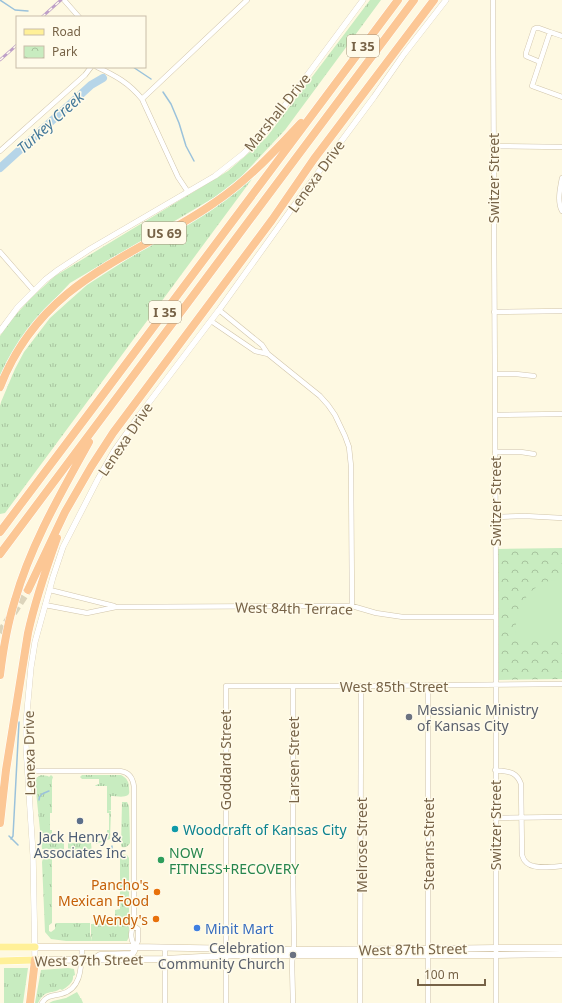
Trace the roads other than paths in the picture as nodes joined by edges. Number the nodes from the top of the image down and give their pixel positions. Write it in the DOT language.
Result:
graph roads {
  1 [pos="64,0"];
  2 [pos="247,0"];
  3 [pos="363,0"];
  4 [pos="398,0"];
  5 [pos="414,0"];
  6 [pos="434,0"];
  7 [pos="446,0"];
  8 [pos="493,0"];
  9 [pos="78,16"];
  10 [pos="550,32"];
  11 [pos="562,36"];
  12 [pos="540,62"];
  13 [pos="90,68"];
  14 [pos="99,68"];
  15 [pos="329,92"];
  16 [pos="562,97"];
  17 [pos="142,99"];
  18 [pos="493,146"];
  19 [pos="562,146"];
  20 [pos="0,151"];
  21 [pos="562,178"];
  22 [pos="188,192"];
  23 [pos="562,211"];
  24 [pos="0,252"];
  25 [pos="34,291"];
  26 [pos="219,310"];
  27 [pos="562,311"];
  28 [pos="494,312"];
  29 [pos="210,321"];
  30 [pos="0,331"];
  31 [pos="268,354"];
  32 [pos="495,374"];
  33 [pos="534,376"];
  34 [pos="0,387"];
  35 [pos="562,414"];
  36 [pos="104,415"];
  37 [pos="495,415"];
  38 [pos="495,452"];
  39 [pos="534,454"];
  40 [pos="91,467"];
  41 [pos="495,517"];
  42 [pos="562,518"];
  43 [pos="0,532"];
  44 [pos="0,554"];
  45 [pos="28,590"];
  46 [pos="50,590"];
  47 [pos="45,605"];
  48 [pos="352,606"];
  49 [pos="116,607"];
  50 [pos="496,617"];
  51 [pos="0,675"];
  52 [pos="495,684"];
  53 [pos="562,684"];
  54 [pos="226,686"];
  55 [pos="293,686"];
  56 [pos="361,686"];
  57 [pos="428,686"];
  58 [pos="495,770"];
  59 [pos="28,771"];
  60 [pos="562,817"];
  61 [pos="496,818"];
  62 [pos="521,818"];
  63 [pos="0,823"];
  64 [pos="562,866"];
  65 [pos="0,947"];
  66 [pos="35,947"];
  67 [pos="82,947"];
  68 [pos="135,947"];
  69 [pos="165,948"];
  70 [pos="496,948"];
  71 [pos="562,948"];
  72 [pos="226,949"];
  73 [pos="360,952"];
  74 [pos="428,952"];
  75 [pos="293,953"];
  76 [pos="562,954"];
  77 [pos="496,955"];
  78 [pos="226,956"];
  79 [pos="165,959"];
  80 [pos="35,960"];
  81 [pos="82,960"];
  82 [pos="92,960"];
  83 [pos="0,961"];
  84 [pos="30,1003"];
  85 [pos="42,1003"];
  86 [pos="165,1003"];
  87 [pos="226,1003"];
  88 [pos="293,1003"];
  89 [pos="360,1003"];
  90 [pos="428,1003"];
  91 [pos="496,1003"];
  1 -- 9 [label="street"];
  2 -- 17 [label="street"];
  3 -- 22 [label="street, Marshall Drive"];
  4 -- 15 [label="highway, I 35"];
  5 -- 36 [label="highway, I 35"];
  6 -- 40 [label="highway"];
  7 -- 26 [label="street, Lenexa Drive"];
  8 -- 18 [label="street, Switzer Street"];
  10 -- 11 [label="street"];
  10 -- 12 [label="street"];
  10 -- 12 [label="street"];
  12 -- 16 [label="street"];
  13 -- 20 [label="street"];
  14 -- 17 [label="street"];
  15 -- 34 [label="highway, US 69"];
  15 -- 43 [label="highway, I 35"];
  17 -- 22 [label="street"];
  18 -- 19 [label="street"];
  18 -- 28 [label="street, Switzer Street"];
  21 -- 23 [label="street"];
  22 -- 25 [label="street, Marshall Drive"];
  24 -- 25 [label="street"];
  25 -- 30 [label="street, Marshall Drive"];
  26 -- 29 [label="street, Lenexa Drive"];
  26 -- 31 [label="street"];
  27 -- 28 [label="street"];
  28 -- 32 [label="street, Switzer Street"];
  29 -- 31 [label="street"];
  29 -- 46 [label="street, Lenexa Drive"];
  31 -- 48 [label="street"];
  32 -- 33 [label="street"];
  32 -- 37 [label="street, Switzer Street"];
  35 -- 37 [label="street"];
  36 -- 44 [label="highway, I 35"];
  36 -- 51 [label="highway"];
  37 -- 38 [label="street, Switzer Street"];
  38 -- 39 [label="street"];
  38 -- 41 [label="street, Switzer Street"];
  40 -- 45 [label="highway"];
  40 -- 63 [label="highway"];
  41 -- 42 [label="street"];
  41 -- 50 [label="street, Switzer Street"];
  46 -- 47 [label="street, Lenexa Drive"];
  46 -- 49 [label="street, West 84th Terrace"];
  47 -- 49 [label="street, West 84th Terrace"];
  47 -- 59 [label="street, Lenexa Drive"];
  48 -- 49 [label="street, West 84th Terrace"];
  48 -- 50 [label="street, West 84th Terrace"];
  50 -- 52 [label="street, Switzer Street"];
  52 -- 53 [label="street, West 85th Street"];
  52 -- 57 [label="street, West 85th Street"];
  52 -- 58 [label="street, Switzer Street"];
  54 -- 55 [label="street, West 85th Street"];
  54 -- 72 [label="street, Goddard Street"];
  55 -- 56 [label="street, West 85th Street"];
  55 -- 75 [label="street, Larsen Street"];
  56 -- 57 [label="street, West 85th Street"];
  56 -- 73 [label="street, Melrose Street"];
  57 -- 74 [label="street, Stearns Street"];
  58 -- 61 [label="street, Switzer Street"];
  58 -- 62 [label="street"];
  59 -- 66 [label="street, Lenexa Drive"];
  59 -- 68 [label="street"];
  60 -- 62 [label="street"];
  61 -- 62 [label="street"];
  61 -- 70 [label="street, Switzer Street"];
  62 -- 64 [label="street"];
  65 -- 66 [label="main road, West 87th Street"];
  66 -- 67 [label="main road, West 87th Street"];
  66 -- 80 [label="street, Lenexa Drive"];
  67 -- 68 [label="main road, West 87th Street"];
  67 -- 81 [label="street"];
  68 -- 69 [label="main road, West 87th Street"];
  68 -- 82 [label="main road"];
  69 -- 72 [label="main road, West 87th Street"];
  69 -- 79 [label="street"];
  70 -- 71 [label="main road, West 87th Street"];
  70 -- 74 [label="main road, West 87th Street"];
  70 -- 77 [label="street, Switzer Street"];
  72 -- 75 [label="main road, West 87th Street"];
  72 -- 78 [label="street, Goddard Street"];
  73 -- 74 [label="main road, West 87th Street"];
  73 -- 75 [label="main road, West 87th Street"];
  73 -- 89 [label="street, Melrose Street"];
  74 -- 77 [label="main road, West 87th Street"];
  74 -- 90 [label="street, Stearns Street"];
  75 -- 78 [label="main road, West 87th Street"];
  75 -- 88 [label="street, Larsen Street"];
  76 -- 77 [label="main road, West 87th Street"];
  77 -- 91 [label="street, Switzer Street"];
  78 -- 79 [label="main road, West 87th Street"];
  78 -- 87 [label="street, Goddard Street"];
  79 -- 82 [label="main road, West 87th Street"];
  79 -- 86 [label="street"];
  80 -- 81 [label="main road, West 87th Street"];
  80 -- 83 [label="main road, West 87th Street"];
  80 -- 84 [label="highway"];
  81 -- 82 [label="main road, West 87th Street"];
  81 -- 85 [label="street"];
}
